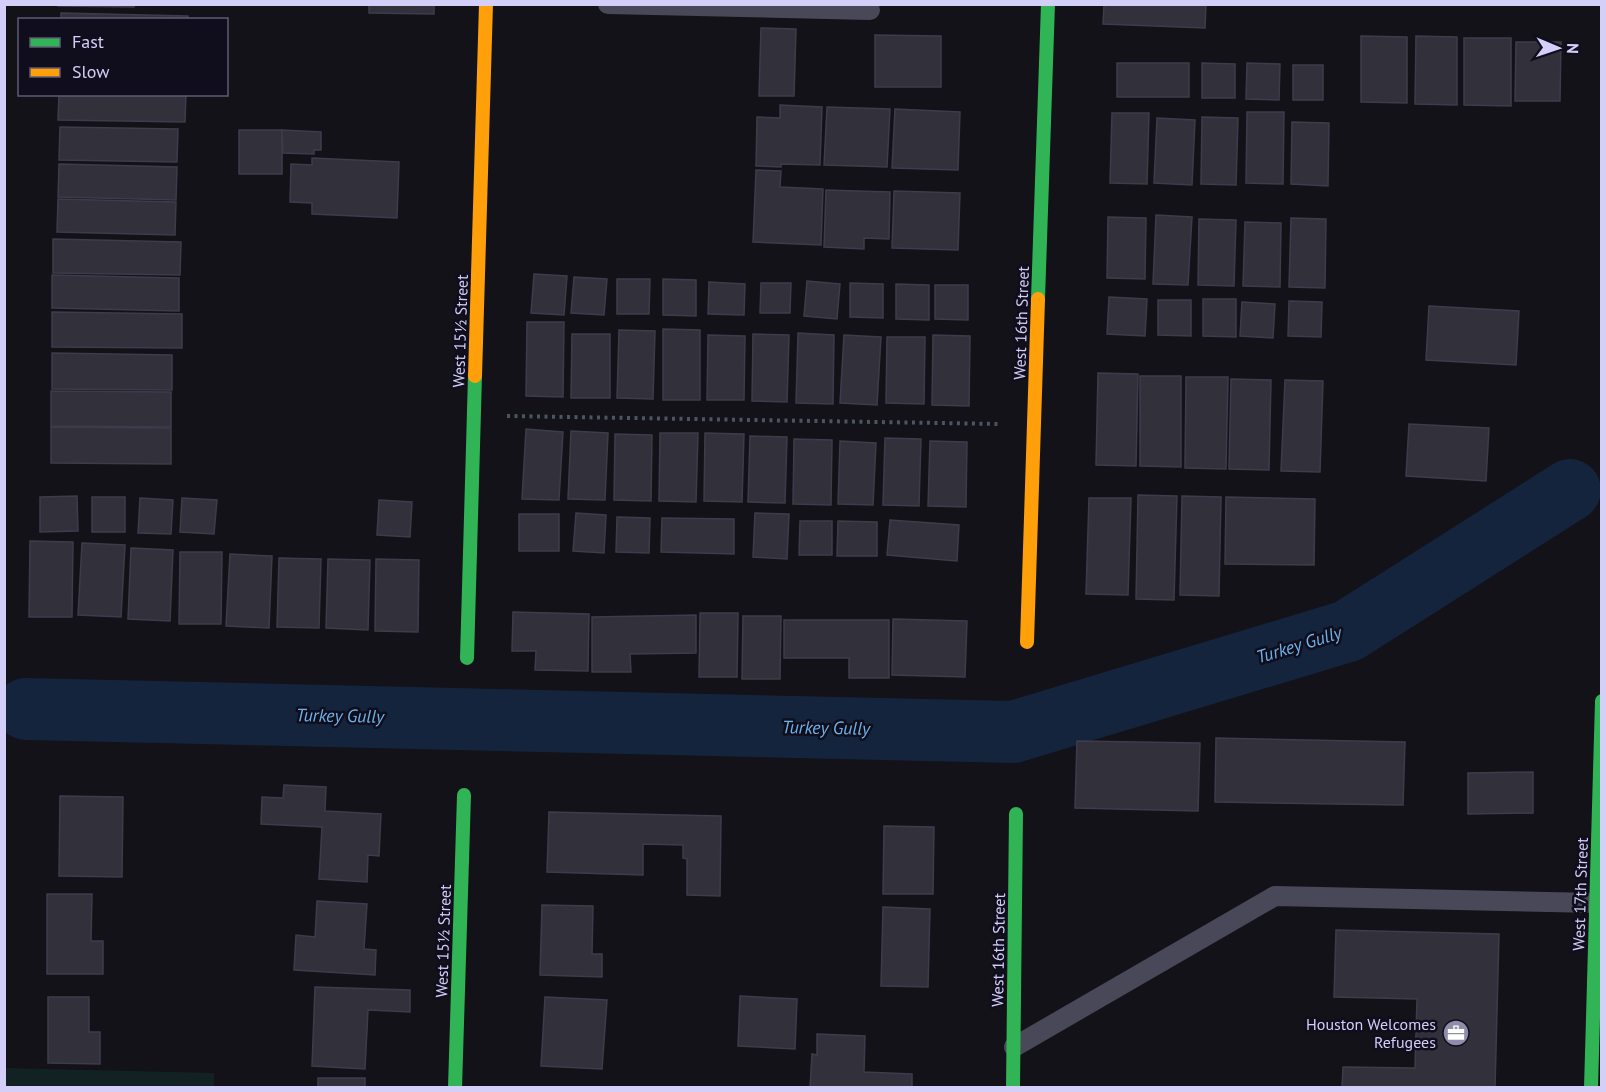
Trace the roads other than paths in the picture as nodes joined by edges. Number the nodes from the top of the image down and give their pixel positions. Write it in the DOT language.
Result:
graph roads {
  1 [pos="486,4"];
  2 [pos="608,4"];
  3 [pos="1048,4"];
  4 [pos="870,10"];
  5 [pos="1027,642"];
  6 [pos="467,658"];
  7 [pos="1602,701"];
  8 [pos="464,795"];
  9 [pos="1016,814"];
  10 [pos="1596,903"];
  11 [pos="1014,1047"];
  12 [pos="454,1088"];
  13 [pos="1012,1088"];
  14 [pos="1591,1088"];
  1 -- 6 [label="street, West 15½ Street"];
  2 -- 4 [label="lane"];
  3 -- 5 [label="street, West 16th Street"];
  7 -- 10 [label="street, West 17th Street"];
  8 -- 12 [label="street, West 15½ Street"];
  9 -- 11 [label="street, West 16th Street"];
  10 -- 11 [label="lane"];
  10 -- 14 [label="street, West 17th Street"];
  11 -- 13 [label="street, West 16th Street"];
}
